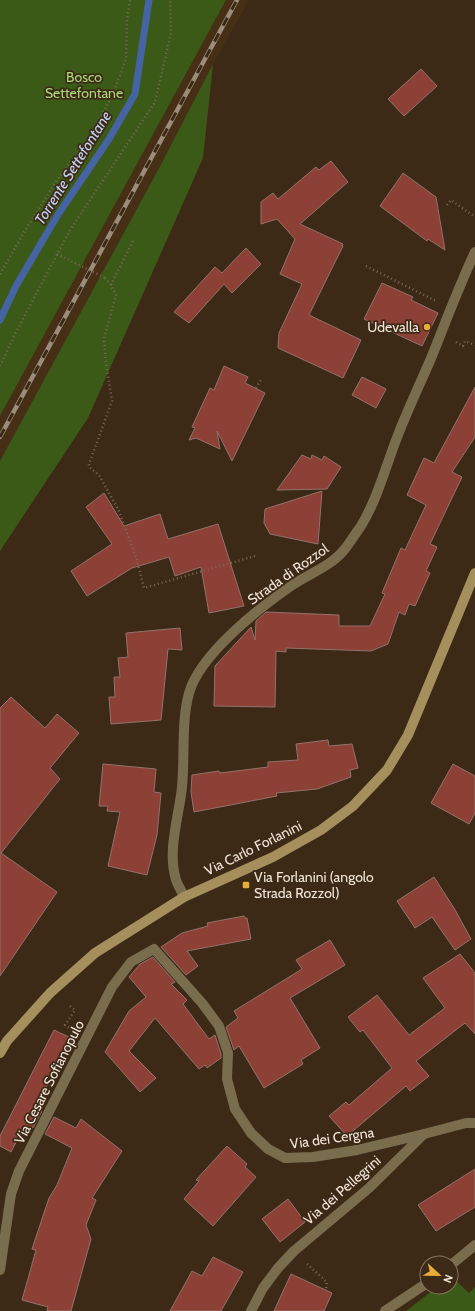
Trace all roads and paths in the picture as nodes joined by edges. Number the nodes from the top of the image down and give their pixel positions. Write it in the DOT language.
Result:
graph roads {
  1 [pos="130,0"];
  2 [pos="170,0"];
  3 [pos="447,205"];
  4 [pos="475,217"];
  5 [pos="133,241"];
  6 [pos="475,252"];
  7 [pos="57,254"];
  8 [pos="366,266"];
  9 [pos="0,274"];
  10 [pos="111,285"];
  11 [pos="451,309"];
  12 [pos="0,366"];
  13 [pos="262,378"];
  14 [pos="256,388"];
  15 [pos="255,556"];
  16 [pos="475,573"];
  17 [pos="184,897"];
  18 [pos="154,950"];
  19 [pos="0,1053"];
  20 [pos="475,1123"];
  21 [pos="424,1134"];
  22 [pos="475,1245"];
  23 [pos="294,1251"];
  24 [pos="459,1258"];
  25 [pos="0,1270"];
  26 [pos="419,1288"];
  27 [pos="326,1290"];
  28 [pos="251,1311"];
  29 [pos="385,1311"];
  1 -- 9 [label="path"];
  2 -- 7 [label="path"];
  3 -- 4 [label="path"];
  5 -- 10 [label="path"];
  6 -- 11 [label="street, Strada di Rozzol"];
  7 -- 10 [label="path, bridge"];
  7 -- 12 [label="path"];
  8 -- 11 [label="path"];
  10 -- 15 [label="path"];
  11 -- 17 [label="street, Strada di Rozzol"];
  13 -- 14 [label="path"];
  16 -- 17 [label="main road, Via Carlo Forlanini"];
  17 -- 19 [label="main road, Via Carlo Forlanini"];
  18 -- 21 [label="street, Via dei Cergna"];
  18 -- 25 [label="street, Via Cesare Sofianopulo"];
  20 -- 21 [label="street, Via dei Pellegrini"];
  21 -- 23 [label="street, Via dei Pellegrini"];
  22 -- 24 [label="street"];
  23 -- 27 [label="path"];
  23 -- 28 [label="street, Via dei Pellegrini"];
  26 -- 29 [label="street"];
}
